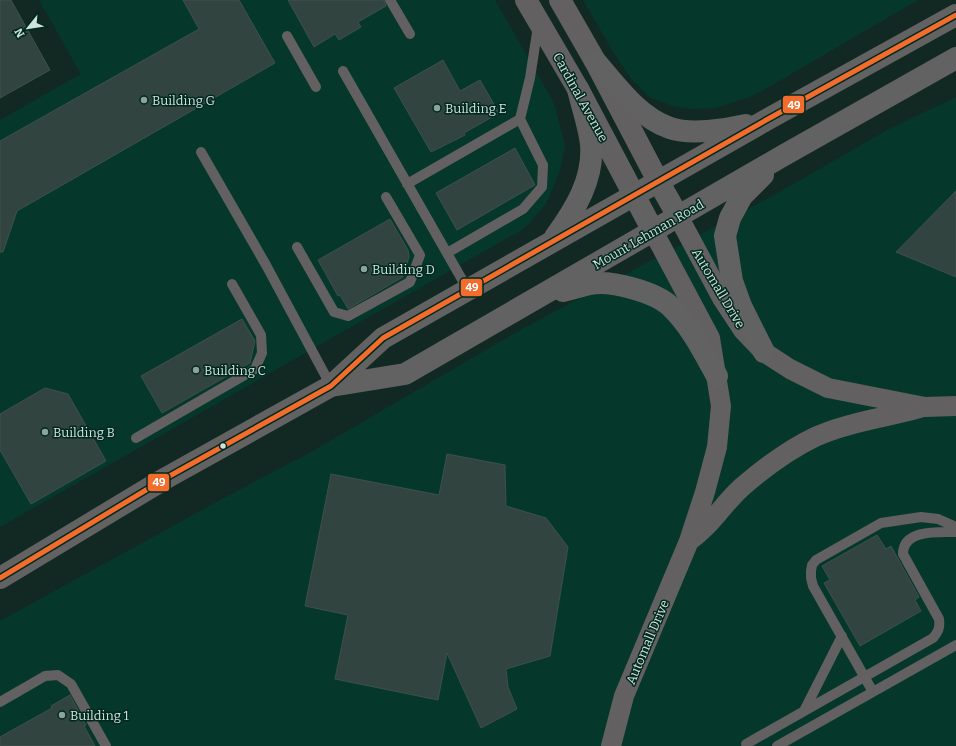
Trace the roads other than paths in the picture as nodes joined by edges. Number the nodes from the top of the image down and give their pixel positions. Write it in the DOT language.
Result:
graph roads {
  1 [pos="390,0"];
  2 [pos="526,0"];
  3 [pos="560,0"];
  4 [pos="956,15"];
  5 [pos="538,22"];
  6 [pos="410,34"];
  7 [pos="287,36"];
  8 [pos="956,58"];
  9 [pos="595,61"];
  10 [pos="343,72"];
  11 [pos="316,87"];
  12 [pos="578,89"];
  13 [pos="520,119"];
  14 [pos="768,119"];
  15 [pos="201,152"];
  16 [pos="786,154"];
  17 [pos="658,181"];
  18 [pos="407,184"];
  19 [pos="634,195"];
  20 [pos="386,196"];
  21 [pos="678,216"];
  22 [pos="653,231"];
  23 [pos="550,243"];
  24 [pos="297,247"];
  25 [pos="446,253"];
  26 [pos="232,284"];
  27 [pos="468,290"];
  28 [pos="537,298"];
  29 [pos="764,352"];
  30 [pos="718,376"];
  31 [pos="331,386"];
  32 [pos="956,406"];
  33 [pos="925,407"];
  34 [pos="136,438"];
  35 [pos="956,527"];
  36 [pos="956,532"];
  37 [pos="689,541"];
  38 [pos="0,578"];
  39 [pos="842,636"];
  40 [pos="956,645"];
  41 [pos="865,676"];
  42 [pos="873,692"];
  43 [pos="0,702"];
  44 [pos="804,711"];
  45 [pos="749,745"];
  46 [pos="106,746"];
  47 [pos="611,746"];
  48 [pos="777,746"];
  1 -- 6 [label="lane"];
  2 -- 5 [label="street, Cardinal Avenue"];
  3 -- 9 [label="street"];
  4 -- 14 [label="main road, Mount Lehman Road"];
  5 -- 12 [label="street, Cardinal Avenue"];
  5 -- 13 [label="lane"];
  7 -- 11 [label="lane"];
  8 -- 16 [label="main road, Mount Lehman Road"];
  9 -- 14 [label="main road"];
  9 -- 17 [label="street"];
  10 -- 18 [label="lane"];
  12 -- 19 [label="street, Cardinal Avenue"];
  12 -- 23 [label="main road"];
  13 -- 18 [label="lane"];
  13 -- 25 [label="lane"];
  14 -- 17 [label="main road, Mount Lehman Road"];
  15 -- 31 [label="lane"];
  16 -- 21 [label="main road, Mount Lehman Road"];
  16 -- 29 [label="main road"];
  17 -- 19 [label="main road, Mount Lehman Road"];
  17 -- 21 [label="main road"];
  18 -- 25 [label="lane"];
  19 -- 22 [label="main road"];
  19 -- 23 [label="main road, Mount Lehman Road"];
  20 -- 24 [label="lane"];
  21 -- 22 [label="main road, Mount Lehman Road"];
  21 -- 29 [label="street, Automall Drive"];
  22 -- 28 [label="main road, Mount Lehman Road"];
  22 -- 30 [label="street, Automall Drive"];
  23 -- 27 [label="main road, Mount Lehman Road"];
  25 -- 27 [label="lane"];
  26 -- 34 [label="lane"];
  27 -- 31 [label="main road, Mount Lehman Road"];
  28 -- 30 [label="main road"];
  28 -- 31 [label="main road, Mount Lehman Road"];
  29 -- 33 [label="street, Automall Drive"];
  30 -- 37 [label="street, Automall Drive"];
  31 -- 38 [label="main road, Mount Lehman Road"];
  32 -- 33 [label="street, Automall Drive"];
  33 -- 37 [label="street, Automall Drive"];
  35 -- 39 [label="lane"];
  36 -- 41 [label="lane"];
  37 -- 47 [label="street, Automall Drive"];
  39 -- 41 [label="lane"];
  39 -- 44 [label="lane"];
  40 -- 42 [label="lane"];
  41 -- 42 [label="lane"];
  41 -- 44 [label="lane"];
  42 -- 48 [label="lane"];
  43 -- 46 [label="lane"];
  44 -- 45 [label="lane"];
}
